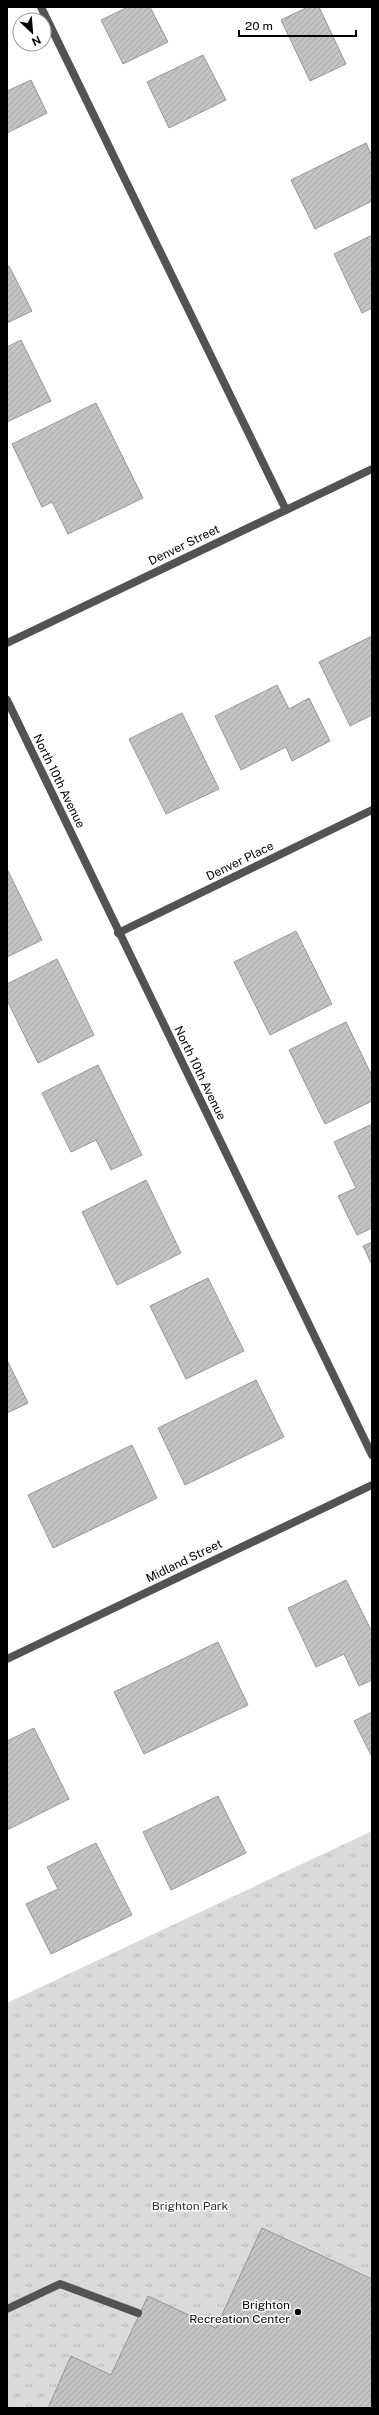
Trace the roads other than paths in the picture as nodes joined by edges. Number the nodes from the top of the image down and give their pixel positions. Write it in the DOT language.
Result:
graph roads {
  1 [pos="41,7"];
  2 [pos="372,469"];
  3 [pos="286,510"];
  4 [pos="7,643"];
  5 [pos="7,700"];
  6 [pos="372,810"];
  7 [pos="118,933"];
  8 [pos="372,1455"];
  9 [pos="372,1485"];
  10 [pos="7,1660"];
  11 [pos="7,2309"];
  12 [pos="138,2313"];
  1 -- 3 [label="street"];
  2 -- 3 [label="street, Denver Street"];
  3 -- 4 [label="street, Denver Street"];
  5 -- 7 [label="street, North 10th Avenue"];
  6 -- 7 [label="street, Denver Place"];
  7 -- 8 [label="street, North 10th Avenue"];
  9 -- 10 [label="street, Midland Street"];
  11 -- 12 [label="street"];
}
